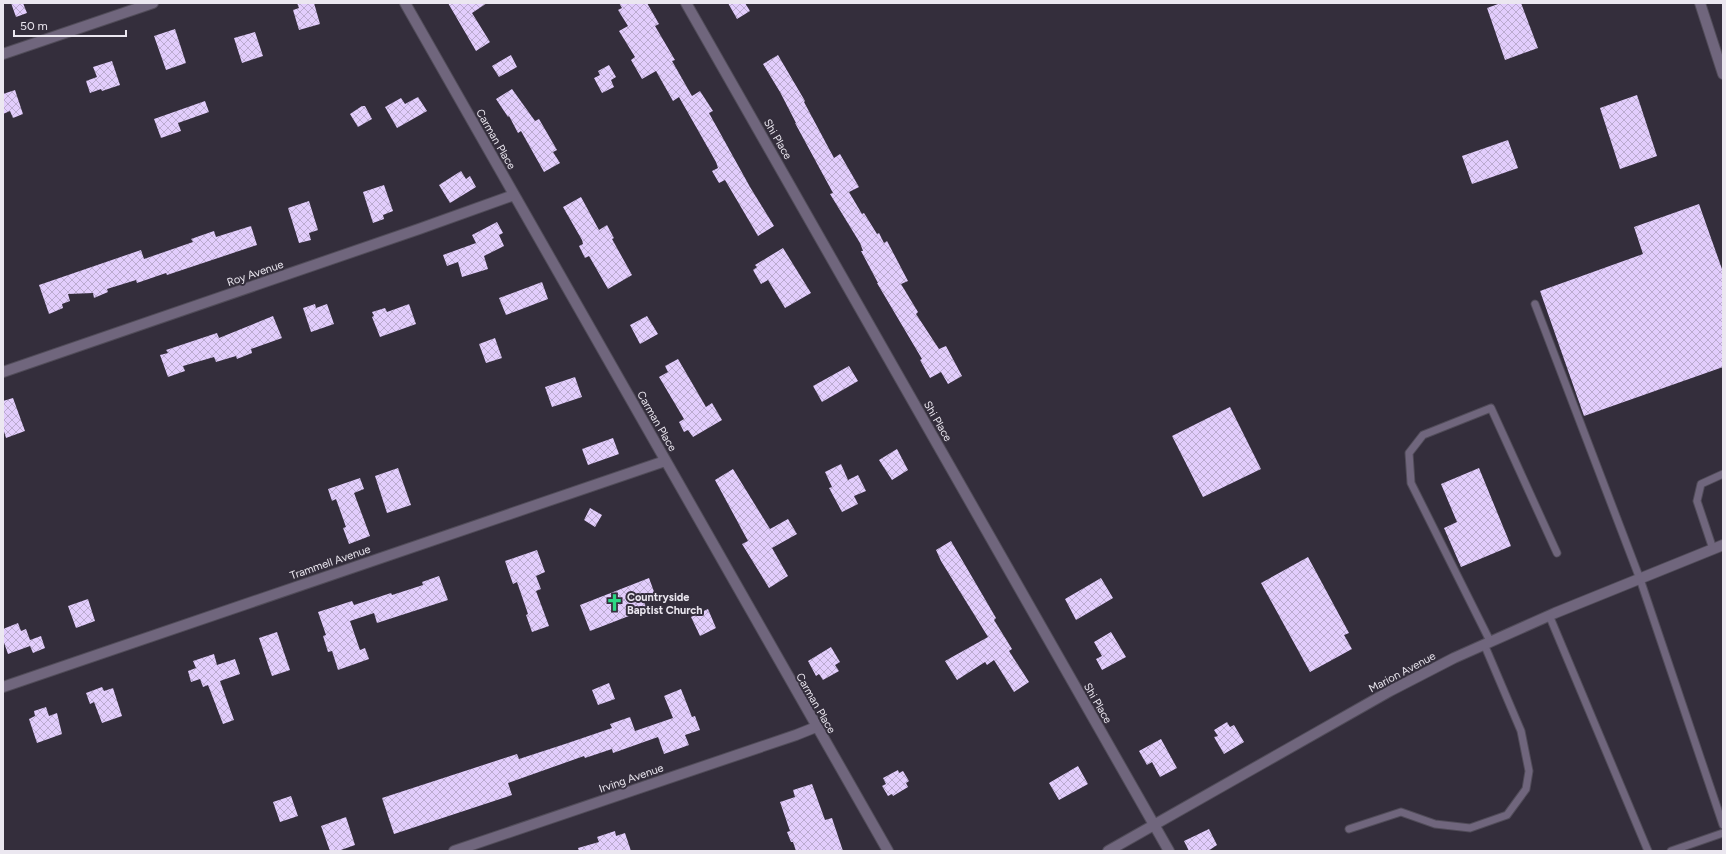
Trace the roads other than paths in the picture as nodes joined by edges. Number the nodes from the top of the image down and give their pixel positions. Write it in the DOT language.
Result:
graph roads {
  1 [pos="153,3"];
  2 [pos="405,3"];
  3 [pos="686,3"];
  4 [pos="1700,3"];
  5 [pos="3,54"];
  6 [pos="1723,74"];
  7 [pos="514,195"];
  8 [pos="1535,304"];
  9 [pos="3,372"];
  10 [pos="665,461"];
  11 [pos="1723,474"];
  12 [pos="1723,545"];
  13 [pos="1713,549"];
  14 [pos="1557,553"];
  15 [pos="1640,578"];
  16 [pos="1549,615"];
  17 [pos="1487,642"];
  18 [pos="3,687"];
  19 [pos="816,727"];
  20 [pos="1154,824"];
  21 [pos="1723,826"];
  22 [pos="1349,829"];
  23 [pos="1723,833"];
  24 [pos="454,851"];
  25 [pos="888,851"];
  26 [pos="1108,851"];
  27 [pos="1169,851"];
  28 [pos="1648,851"];
  29 [pos="1671,851"];
  1 -- 5 [label="street"];
  2 -- 7 [label="street, Carman Place"];
  3 -- 20 [label="street, Shi Place"];
  4 -- 6 [label="street"];
  7 -- 9 [label="street, Roy Avenue"];
  7 -- 10 [label="street, Carman Place"];
  8 -- 15 [label="lane"];
  10 -- 18 [label="street, Trammell Avenue"];
  10 -- 19 [label="street, Carman Place"];
  11 -- 13 [label="lane"];
  12 -- 13 [label="street, Marion Avenue"];
  13 -- 15 [label="street, Marion Avenue"];
  14 -- 17 [label="lane"];
  15 -- 16 [label="street, Marion Avenue"];
  15 -- 21 [label="lane"];
  16 -- 17 [label="street, Marion Avenue"];
  16 -- 28 [label="lane"];
  17 -- 20 [label="street, Marion Avenue"];
  17 -- 22 [label="lane"];
  19 -- 24 [label="street, Irving Avenue"];
  19 -- 25 [label="street, Carman Place"];
  20 -- 26 [label="street, Marion Avenue"];
  20 -- 27 [label="street, Shi Place"];
  23 -- 29 [label="lane"];
}
